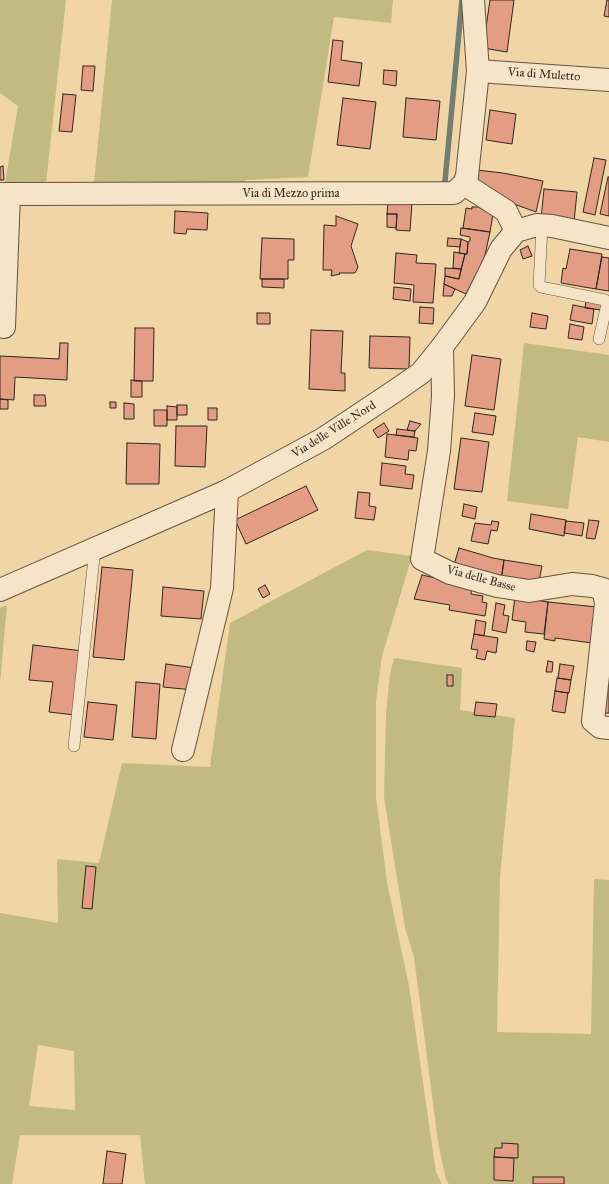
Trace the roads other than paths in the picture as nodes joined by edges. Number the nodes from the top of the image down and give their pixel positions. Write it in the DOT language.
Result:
graph roads {
  1 [pos="473,0"];
  2 [pos="478,71"];
  3 [pos="609,80"];
  4 [pos="464,184"];
  5 [pos="5,194"];
  6 [pos="542,226"];
  7 [pos="516,231"];
  8 [pos="609,238"];
  9 [pos="2,328"];
  10 [pos="599,339"];
  11 [pos="442,347"];
  12 [pos="227,491"];
  13 [pos="95,548"];
  14 [pos="0,590"];
  15 [pos="609,728"];
  16 [pos="74,746"];
  17 [pos="183,750"];
  1 -- 2 [label="street"];
  2 -- 3 [label="street, Via di Muletto"];
  2 -- 4 [label="street"];
  4 -- 5 [label="street, Via di Mezzo prima"];
  4 -- 7 [label="street"];
  5 -- 9 [label="street"];
  6 -- 7 [label="street"];
  6 -- 8 [label="street"];
  6 -- 10 [label="lane"];
  7 -- 11 [label="street, Via delle Ville Nord"];
  11 -- 12 [label="street, Via delle Ville Nord"];
  11 -- 15 [label="street, Via delle Basse"];
  12 -- 13 [label="street, Via delle Ville Nord"];
  12 -- 17 [label="street"];
  13 -- 14 [label="street, Via delle Ville Nord"];
  13 -- 16 [label="lane"];
}
